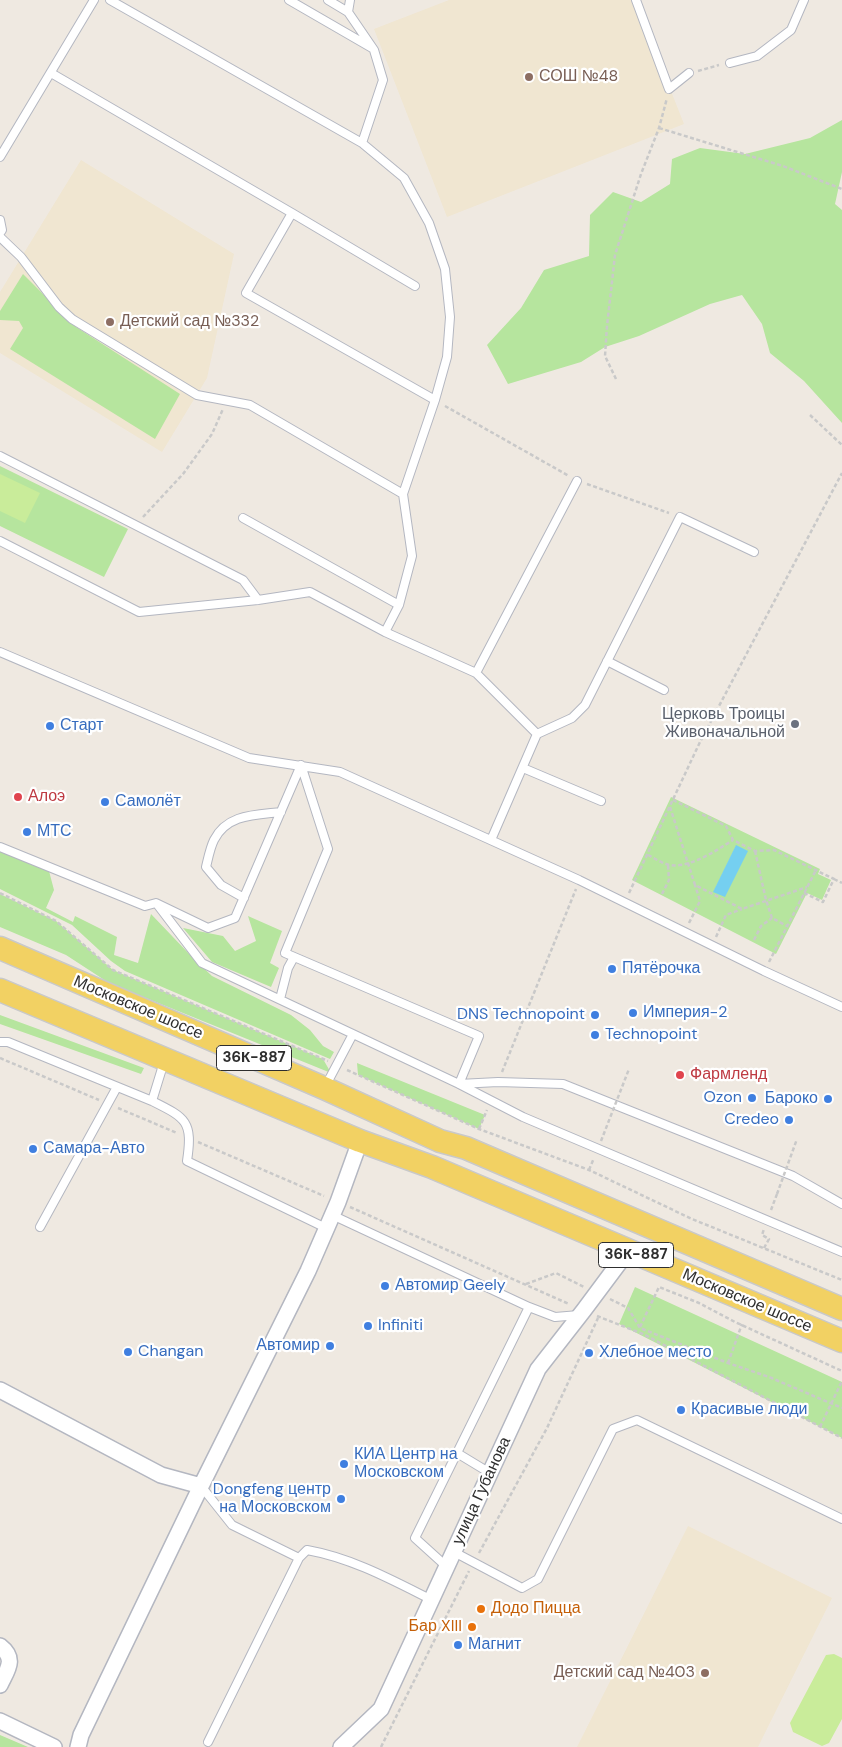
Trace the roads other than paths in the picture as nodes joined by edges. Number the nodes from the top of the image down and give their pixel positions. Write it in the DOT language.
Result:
graph roads {
  1 [pos="94,0"];
  2 [pos="110,0"];
  3 [pos="289,0"];
  4 [pos="328,0"];
  5 [pos="350,0"];
  6 [pos="636,0"];
  7 [pos="804,0"];
  8 [pos="348,12"];
  9 [pos="374,50"];
  10 [pos="730,63"];
  11 [pos="51,73"];
  12 [pos="689,73"];
  13 [pos="362,143"];
  14 [pos="0,157"];
  15 [pos="292,212"];
  16 [pos="0,220"];
  17 [pos="0,235"];
  18 [pos="415,286"];
  19 [pos="435,400"];
  20 [pos="0,456"];
  21 [pos="577,480"];
  22 [pos="403,494"];
  23 [pos="243,518"];
  24 [pos="0,541"];
  25 [pos="754,552"];
  26 [pos="258,600"];
  27 [pos="399,604"];
  28 [pos="385,632"];
  29 [pos="0,652"];
  30 [pos="606,661"];
  31 [pos="476,673"];
  32 [pos="664,690"];
  33 [pos="537,734"];
  34 [pos="301,765"];
  35 [pos="522,768"];
  36 [pos="601,801"];
  37 [pos="281,812"];
  38 [pos="491,840"];
  39 [pos="0,847"];
  40 [pos="244,898"];
  41 [pos="156,903"];
  42 [pos="0,948"];
  43 [pos="294,956"];
  44 [pos="0,990"];
  45 [pos="280,999"];
  46 [pos="842,1007"];
  47 [pos="353,1034"];
  48 [pos="0,1042"];
  49 [pos="165,1059"];
  50 [pos="459,1084"];
  51 [pos="117,1087"];
  52 [pos="324,1088"];
  53 [pos="152,1101"];
  54 [pos="360,1141"];
  55 [pos="440,1141"];
  56 [pos="459,1164"];
  57 [pos="432,1167"];
  58 [pos="842,1204"];
  59 [pos="332,1215"];
  60 [pos="40,1228"];
  61 [pos="631,1246"];
  62 [pos="842,1252"];
  63 [pos="529,1307"];
  64 [pos="842,1308"];
  65 [pos="582,1313"];
  66 [pos="842,1325"];
  67 [pos="842,1341"];
  68 [pos="0,1390"];
  69 [pos="457,1452"];
  70 [pos="490,1473"];
  71 [pos="201,1486"];
  72 [pos="842,1520"];
  73 [pos="454,1552"];
  74 [pos="299,1558"];
  75 [pos="447,1567"];
  76 [pos="432,1600"];
  77 [pos="0,1646"];
  78 [pos="0,1685"];
  79 [pos="0,1720"];
  80 [pos="208,1742"];
  81 [pos="54,1747"];
  82 [pos="78,1747"];
  83 [pos="341,1747"];
  1 -- 11 [label="lane"];
  2 -- 13 [label="lane"];
  3 -- 9 [label="lane"];
  4 -- 8 [label="lane"];
  5 -- 8 [label="lane"];
  6 -- 12 [label="lane"];
  7 -- 10 [label="lane"];
  8 -- 9 [label="lane"];
  9 -- 13 [label="lane"];
  11 -- 14 [label="lane"];
  11 -- 15 [label="lane"];
  13 -- 19 [label="lane"];
  15 -- 18 [label="lane"];
  15 -- 19 [label="lane"];
  16 -- 17 [label="lane"];
  17 -- 22 [label="lane"];
  19 -- 22 [label="lane"];
  20 -- 26 [label="lane"];
  21 -- 31 [label="lane"];
  22 -- 27 [label="lane"];
  23 -- 27 [label="lane"];
  24 -- 26 [label="lane"];
  25 -- 30 [label="lane"];
  26 -- 28 [label="lane"];
  27 -- 28 [label="lane"];
  28 -- 31 [label="lane"];
  29 -- 34 [label="lane"];
  30 -- 32 [label="lane"];
  30 -- 33 [label="lane"];
  31 -- 33 [label="lane"];
  33 -- 35 [label="lane"];
  34 -- 37 [label="lane"];
  34 -- 38 [label="lane"];
  34 -- 43 [label="lane"];
  35 -- 36 [label="lane"];
  35 -- 38 [label="lane"];
  37 -- 40 [label="lane"];
  37 -- 40 [label="lane"];
  38 -- 46 [label="lane"];
  39 -- 41 [label="lane"];
  40 -- 41 [label="lane"];
  41 -- 45 [label="lane"];
  42 -- 52 [label="main road, Московское шоссе / 36К-887"];
  43 -- 45 [label="lane"];
  43 -- 50 [label="lane"];
  44 -- 49 [label="main road, Московское шоссе / 36К-887"];
  45 -- 47 [label="lane"];
  47 -- 50 [label="lane"];
  47 -- 52 [label="lane"];
  48 -- 51 [label="lane"];
  49 -- 53 [label="lane"];
  49 -- 54 [label="main road, Московское шоссе / 36К-887"];
  50 -- 58 [label="lane"];
  50 -- 62 [label="lane"];
  51 -- 53 [label="lane"];
  51 -- 60 [label="lane"];
  52 -- 55 [label="main road, Московское шоссе / 36К-887"];
  53 -- 59 [label="lane"];
  54 -- 57 [label="main road, Московское шоссе / 36К-887"];
  54 -- 59 [label="street"];
  55 -- 56 [label="main road, Московское шоссе / 36К-887"];
  55 -- 64 [label="main road, Московское шоссе / 36К-887"];
  56 -- 57 [label="main road, Московское шоссе / 36К-887"];
  56 -- 61 [label="main road, Московское шоссе / 36К-887"];
  57 -- 61 [label="main road, Московское шоссе / 36К-887"];
  59 -- 63 [label="lane"];
  59 -- 71 [label="street"];
  61 -- 65 [label="street, улица Губанова"];
  61 -- 66 [label="main road, Московское шоссе / 36К-887"];
  61 -- 67 [label="main road, Московское шоссе / 36К-887"];
  63 -- 65 [label="lane"];
  63 -- 69 [label="lane"];
  65 -- 70 [label="street, улица Губанова"];
  68 -- 71 [label="street"];
  69 -- 70 [label="lane"];
  69 -- 75 [label="lane"];
  70 -- 73 [label="street, улица Губанова"];
  71 -- 74 [label="lane"];
  71 -- 82 [label="street"];
  72 -- 73 [label="lane"];
  73 -- 75 [label="street, улица Губанова"];
  74 -- 76 [label="lane"];
  74 -- 80 [label="lane"];
  75 -- 76 [label="street, улица Губанова"];
  76 -- 83 [label="street, улица Губанова"];
  77 -- 78 [label="street"];
  79 -- 81 [label="street"];
}
